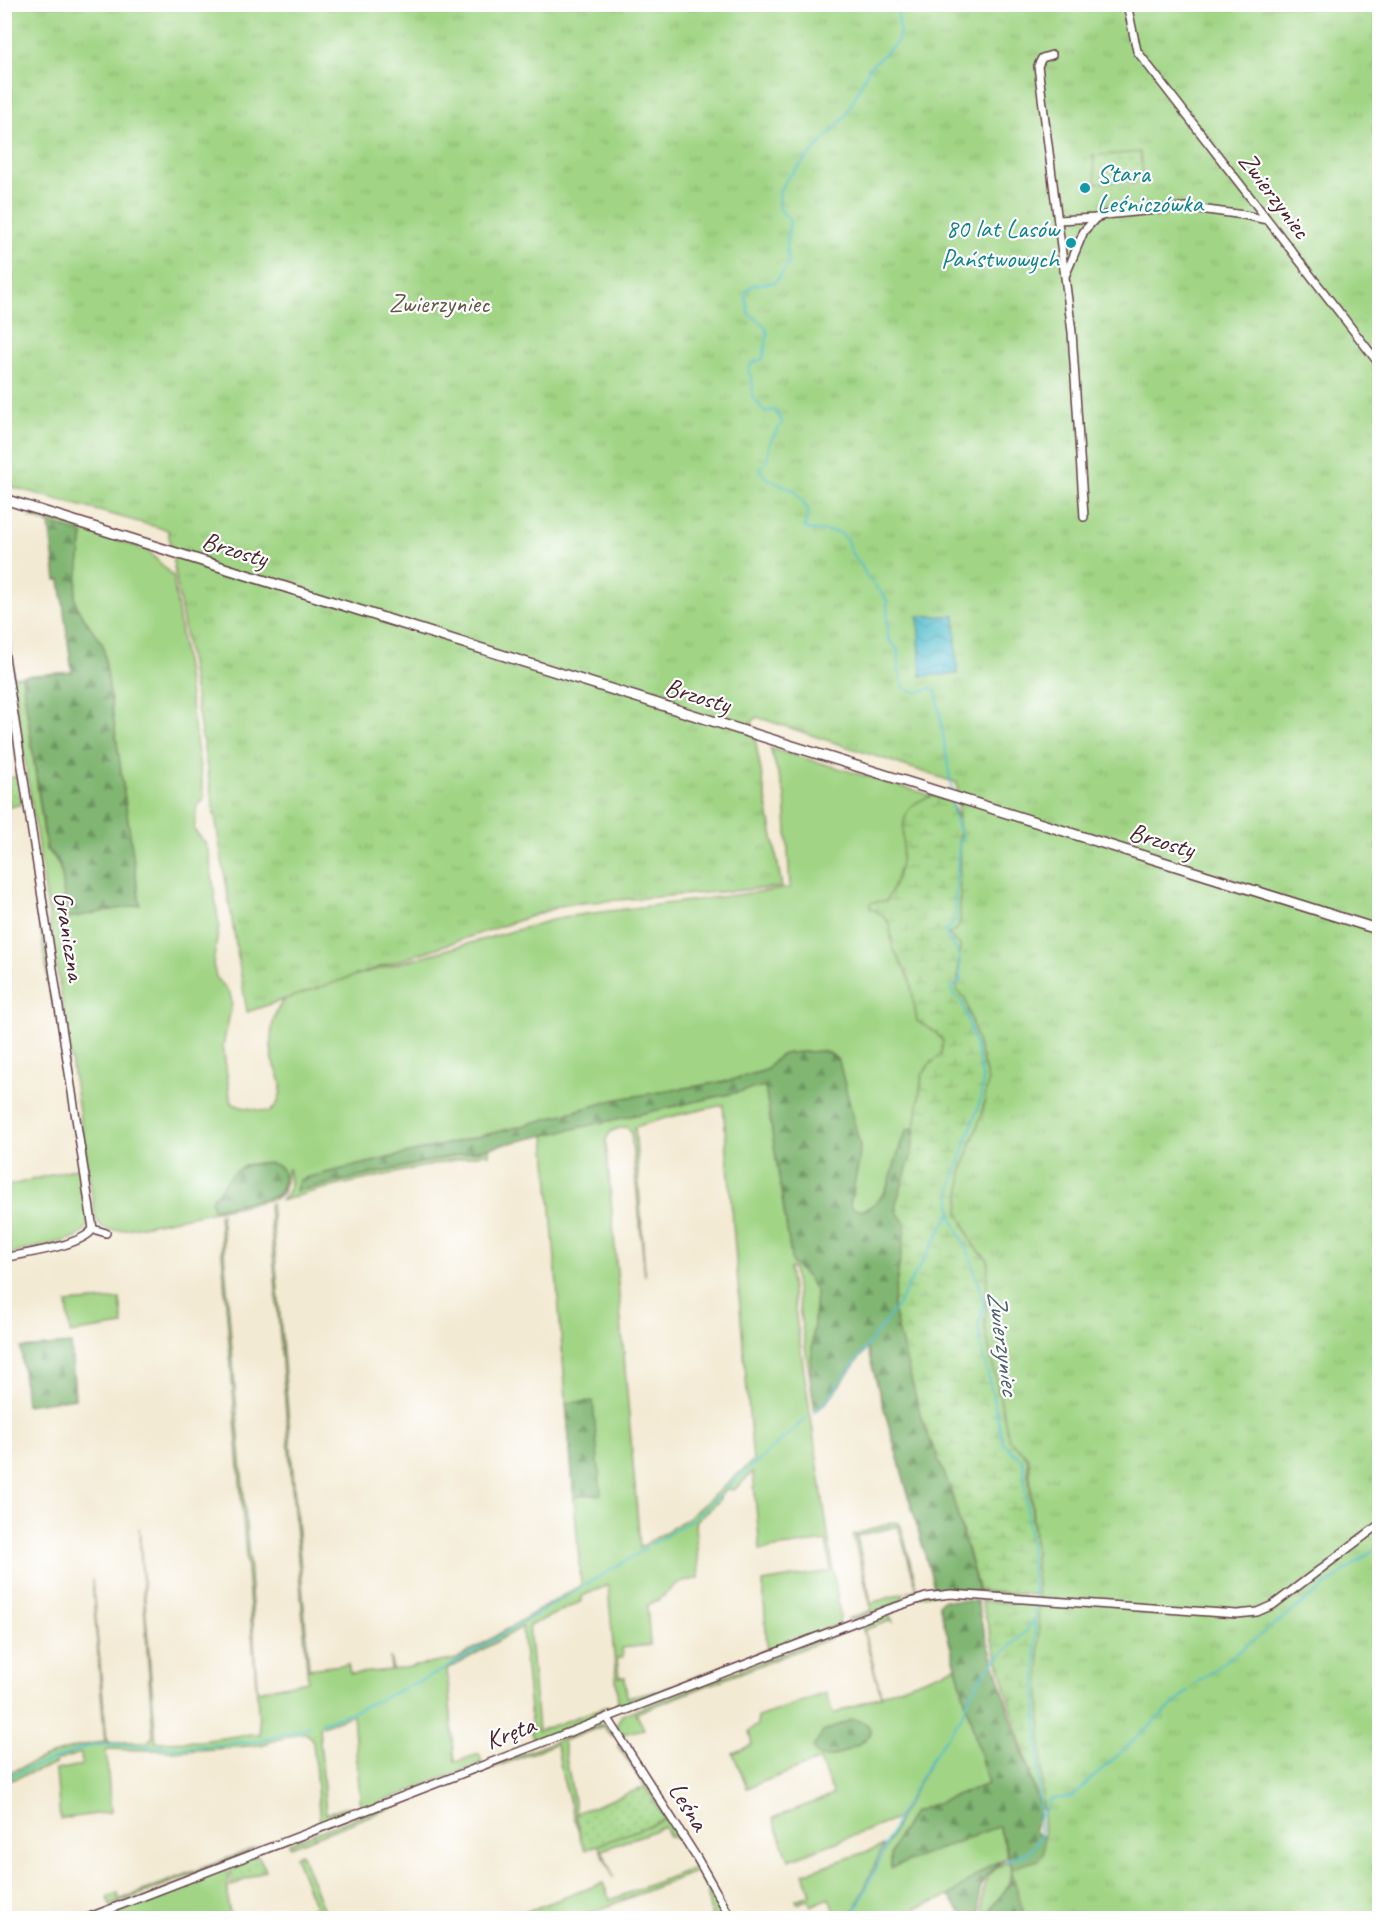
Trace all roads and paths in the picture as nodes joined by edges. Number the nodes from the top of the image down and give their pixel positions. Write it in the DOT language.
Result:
graph roads {
  1 [pos="1127,4"];
  2 [pos="1052,55"];
  3 [pos="1096,218"];
  4 [pos="1058,220"];
  5 [pos="1268,220"];
  6 [pos="1066,274"];
  7 [pos="1380,365"];
  8 [pos="4,499"];
  9 [pos="1084,517"];
  10 [pos="4,650"];
  11 [pos="1380,930"];
  12 [pos="93,1229"];
  13 [pos="106,1233"];
  14 [pos="4,1258"];
  15 [pos="1380,1524"];
  16 [pos="607,1717"];
  17 [pos="87,1918"];
  18 [pos="731,1918"];
  1 -- 5 [label="street, Zwierzyniec"];
  2 -- 4 [label="street"];
  3 -- 4 [label="street"];
  3 -- 5 [label="street"];
  3 -- 6 [label="street"];
  4 -- 6 [label="street"];
  5 -- 7 [label="street, Zwierzyniec"];
  6 -- 9 [label="street"];
  8 -- 11 [label="street, Brzosty"];
  10 -- 12 [label="street, Graniczna"];
  12 -- 13 [label="street"];
  12 -- 14 [label="street"];
  15 -- 16 [label="street, Kręta"];
  16 -- 17 [label="street, Kręta"];
  16 -- 18 [label="street, Leśna"];
}
